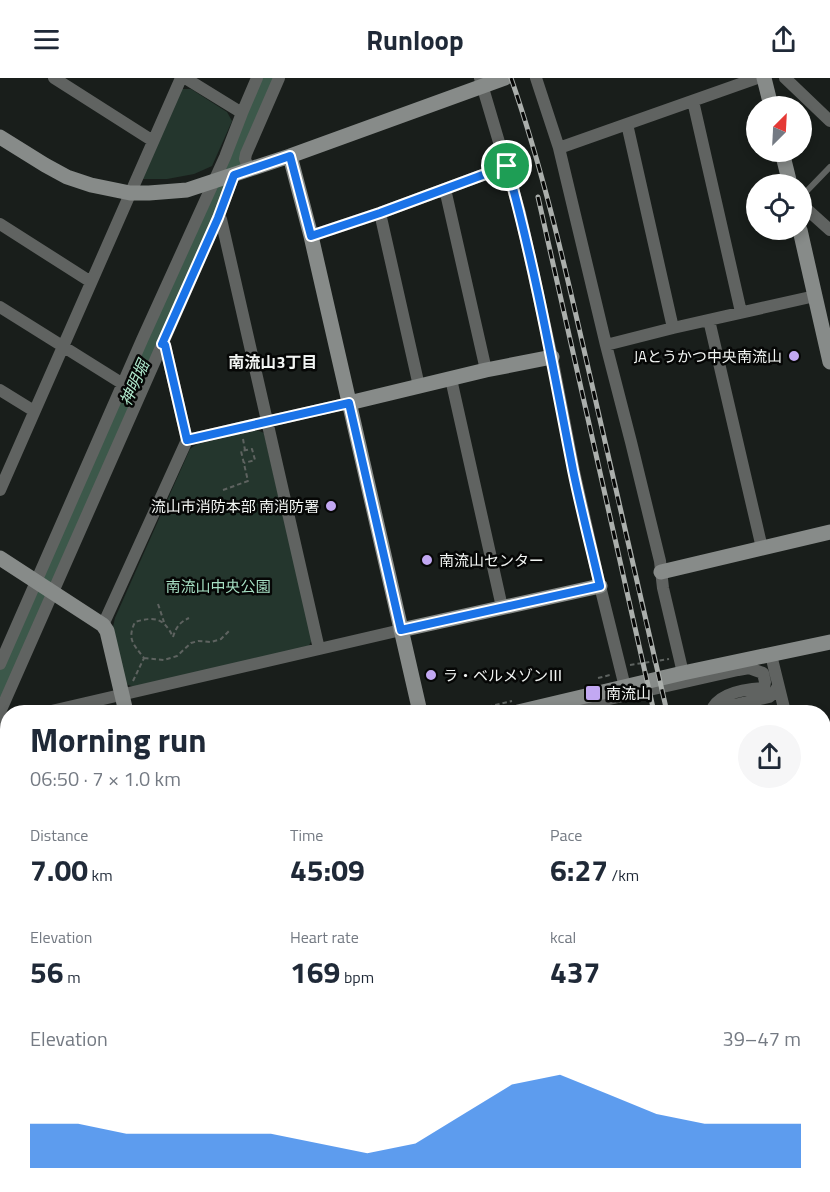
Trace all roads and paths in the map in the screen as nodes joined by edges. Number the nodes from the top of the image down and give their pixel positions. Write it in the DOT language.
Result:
graph roads {
  1 [pos="54,78"];
  2 [pos="183,78"];
  3 [pos="257,78"];
  4 [pos="279,78"];
  5 [pos="505,78"];
  6 [pos="536,78"];
  7 [pos="757,78"];
  8 [pos="764,78"];
  9 [pos="785,78"];
  10 [pos="481,82"];
  11 [pos="768,96"];
  12 [pos="693,101"];
  13 [pos="242,113"];
  14 [pos="830,120"];
  15 [pos="627,124"];
  16 [pos="0,137"];
  17 [pos="153,141"];
  18 [pos="559,148"];
  19 [pos="290,156"];
  20 [pos="507,166"];
  21 [pos="830,167"];
  22 [pos="238,174"];
  23 [pos="215,182"];
  24 [pos="812,185"];
  25 [pos="445,189"];
  26 [pos="130,193"];
  27 [pos="380,213"];
  28 [pos="812,214"];
  29 [pos="218,218"];
  30 [pos="0,224"];
  31 [pos="830,230"];
  32 [pos="311,236"];
  33 [pos="802,240"];
  34 [pos="91,282"];
  35 [pos="815,296"];
  36 [pos="0,307"];
  37 [pos="741,312"];
  38 [pos="709,320"];
  39 [pos="673,327"];
  40 [pos="162,344"];
  41 [pos="606,345"];
  42 [pos="63,347"];
  43 [pos="552,357"];
  44 [pos="830,362"];
  45 [pos="486,370"];
  46 [pos="451,380"];
  47 [pos="123,384"];
  48 [pos="419,386"];
  49 [pos="0,390"];
  50 [pos="349,403"];
  51 [pos="34,411"];
  52 [pos="268,421"];
  53 [pos="187,440"];
  54 [pos="243,441"];
  55 [pos="245,450"];
  56 [pos="244,463"];
  57 [pos="3,474"];
  58 [pos="0,490"];
  59 [pos="223,490"];
  60 [pos="830,532"];
  61 [pos="762,548"];
  62 [pos="0,558"];
  63 [pos="661,572"];
  64 [pos="600,586"];
  65 [pos="45,587"];
  66 [pos="158,604"];
  67 [pos="502,607"];
  68 [pos="189,618"];
  69 [pos="164,622"];
  70 [pos="103,625"];
  71 [pos="401,630"];
  72 [pos="229,631"];
  73 [pos="830,642"];
  74 [pos="320,650"];
  75 [pos="771,655"];
  76 [pos="144,658"];
  77 [pos="672,658"];
  78 [pos="0,664"];
  79 [pos="628,666"];
  80 [pos="614,669"];
  81 [pos="683,674"];
  82 [pos="599,678"];
  83 [pos="778,686"];
  84 [pos="625,687"];
  85 [pos="122,696"];
  86 [pos="769,697"];
  87 [pos="3,705"];
  88 [pos="80,705"];
  89 [pos="124,705"];
  90 [pos="418,705"];
  91 [pos="567,705"];
  92 [pos="583,705"];
  93 [pos="714,705"];
  94 [pos="734,705"];
  95 [pos="780,705"];
  96 [pos="783,705"];
  1 -- 17 [label="street"];
  2 -- 13 [label="street"];
  2 -- 17 [label="street"];
  3 -- 13 [label="street"];
  4 -- 22 [label="street"];
  5 -- 10 [label="street"];
  6 -- 18 [label="street"];
  7 -- 12 [label="street"];
  8 -- 11 [label="street"];
  9 -- 14 [label="street"];
  10 -- 19 [label="street"];
  10 -- 20 [label="street"];
  12 -- 15 [label="street"];
  12 -- 37 [label="street"];
  13 -- 23 [label="street"];
  15 -- 18 [label="street"];
  15 -- 39 [label="street"];
  16 -- 26 [label="street"];
  17 -- 26 [label="street"];
  18 -- 41 [label="street"];
  19 -- 22 [label="street"];
  19 -- 32 [label="street"];
  20 -- 25 [label="street"];
  20 -- 43 [label="street"];
  21 -- 24 [label="lane"];
  22 -- 23 [label="street"];
  22 -- 29 [label="street"];
  23 -- 26 [label="street"];
  23 -- 47 [label="street"];
  25 -- 27 [label="street"];
  25 -- 45 [label="street"];
  26 -- 34 [label="street"];
  27 -- 32 [label="street"];
  27 -- 48 [label="street"];
  28 -- 31 [label="street"];
  29 -- 40 [label="street"];
  29 -- 52 [label="street"];
  30 -- 34 [label="street"];
  32 -- 50 [label="street"];
  33 -- 35 [label="street"];
  34 -- 42 [label="street"];
  35 -- 37 [label="street"];
  35 -- 44 [label="street"];
  36 -- 42 [label="street"];
  37 -- 38 [label="street"];
  38 -- 39 [label="street"];
  38 -- 61 [label="street"];
  39 -- 41 [label="street"];
  40 -- 53 [label="street"];
  40 -- 65 [label="street"];
  41 -- 63 [label="street"];
  42 -- 47 [label="street"];
  42 -- 51 [label="street"];
  43 -- 45 [label="street"];
  43 -- 64 [label="street"];
  45 -- 46 [label="street"];
  46 -- 48 [label="street"];
  46 -- 67 [label="street"];
  47 -- 65 [label="street"];
  48 -- 50 [label="street"];
  49 -- 51 [label="street"];
  50 -- 52 [label="street"];
  50 -- 71 [label="street"];
  51 -- 57 [label="street"];
  52 -- 53 [label="street"];
  52 -- 74 [label="street"];
  53 -- 70 [label="street"];
  54 -- 55 [label="path"];
  55 -- 56 [label="path"];
  55 -- 56 [label="path"];
  56 -- 59 [label="path"];
  57 -- 58 [label="street"];
  60 -- 61 [label="street"];
  61 -- 63 [label="street"];
  62 -- 65 [label="street"];
  63 -- 81 [label="street"];
  64 -- 67 [label="street"];
  64 -- 84 [label="street"];
  65 -- 70 [label="street"];
  65 -- 78 [label="street"];
  65 -- 87 [label="street"];
  66 -- 69 [label="path"];
  67 -- 71 [label="street"];
  68 -- 69 [label="path"];
  69 -- 76 [label="path"];
  70 -- 85 [label="street"];
  71 -- 74 [label="street"];
  71 -- 90 [label="street"];
  72 -- 76 [label="path"];
  73 -- 75 [label="street"];
  74 -- 85 [label="street"];
  75 -- 81 [label="street"];
  75 -- 83 [label="street"];
  76 -- 85 [label="path"];
  77 -- 79 [label="path"];
  80 -- 82 [label="path"];
  81 -- 84 [label="street"];
  83 -- 86 [label="street"];
  83 -- 96 [label="street"];
  84 -- 91 [label="street"];
  85 -- 88 [label="street"];
  85 -- 89 [label="street"];
  86 -- 94 [label="street"];
  86 -- 95 [label="street"];
  92 -- 93 [label="street"];
}
